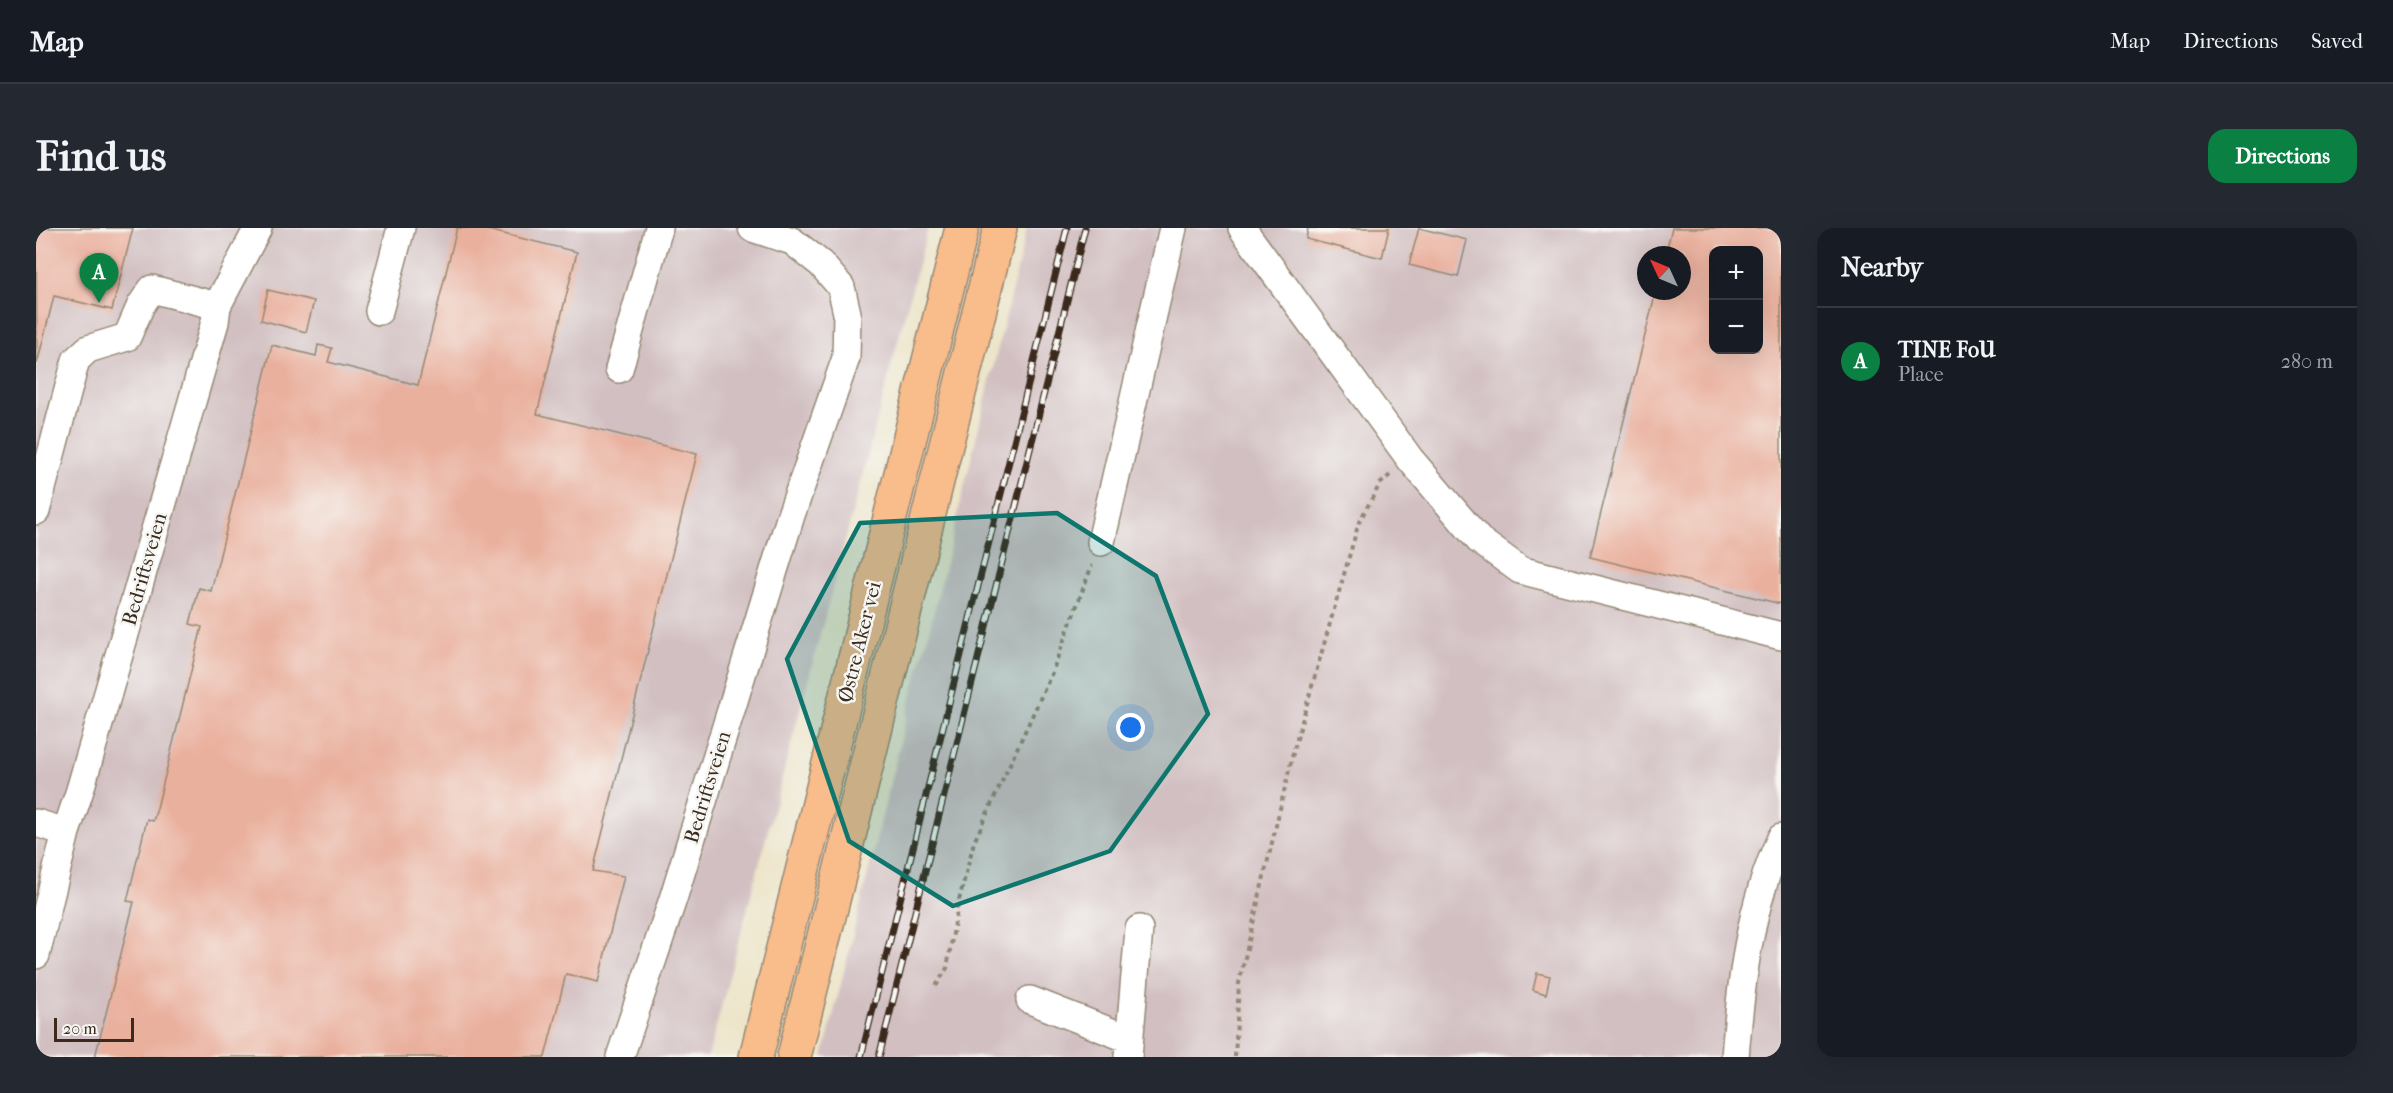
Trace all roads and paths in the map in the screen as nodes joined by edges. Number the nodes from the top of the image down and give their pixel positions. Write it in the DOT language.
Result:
graph roads {
  1 [pos="258,228"];
  2 [pos="401,228"];
  3 [pos="659,228"];
  4 [pos="752,228"];
  5 [pos="962,228"];
  6 [pos="1000,228"];
  7 [pos="1173,228"];
  8 [pos="1242,228"];
  9 [pos="217,306"];
  10 [pos="379,311"];
  11 [pos="620,369"];
  12 [pos="1410,459"];
  13 [pos="36,511"];
  14 [pos="1101,542"];
  15 [pos="1781,636"];
  16 [pos="36,823"];
  17 [pos="66,832"];
  18 [pos="1781,838"];
  19 [pos="1139,929"];
  20 [pos="36,955"];
  21 [pos="936,986"];
  22 [pos="1030,1000"];
  23 [pos="1128,1048"];
  24 [pos="620,1057"];
  25 [pos="756,1057"];
  26 [pos="794,1057"];
  27 [pos="1235,1057"];
  28 [pos="1735,1057"];
  1 -- 9 [label="lane, Bedriftsveien"];
  2 -- 10 [label="lane"];
  3 -- 11 [label="lane"];
  4 -- 24 [label="lane, Bedriftsveien"];
  5 -- 25 [label="highway, Østre Aker vei"];
  6 -- 26 [label="highway, Østre Aker vei"];
  7 -- 14 [label="lane"];
  8 -- 12 [label="lane"];
  9 -- 13 [label="lane"];
  9 -- 17 [label="lane, Bedriftsveien"];
  12 -- 15 [label="lane"];
  12 -- 27 [label="path"];
  14 -- 21 [label="path"];
  16 -- 17 [label="lane"];
  17 -- 20 [label="lane, Bedriftsveien"];
  18 -- 28 [label="lane"];
  19 -- 23 [label="lane"];
  22 -- 23 [label="lane"];
}
